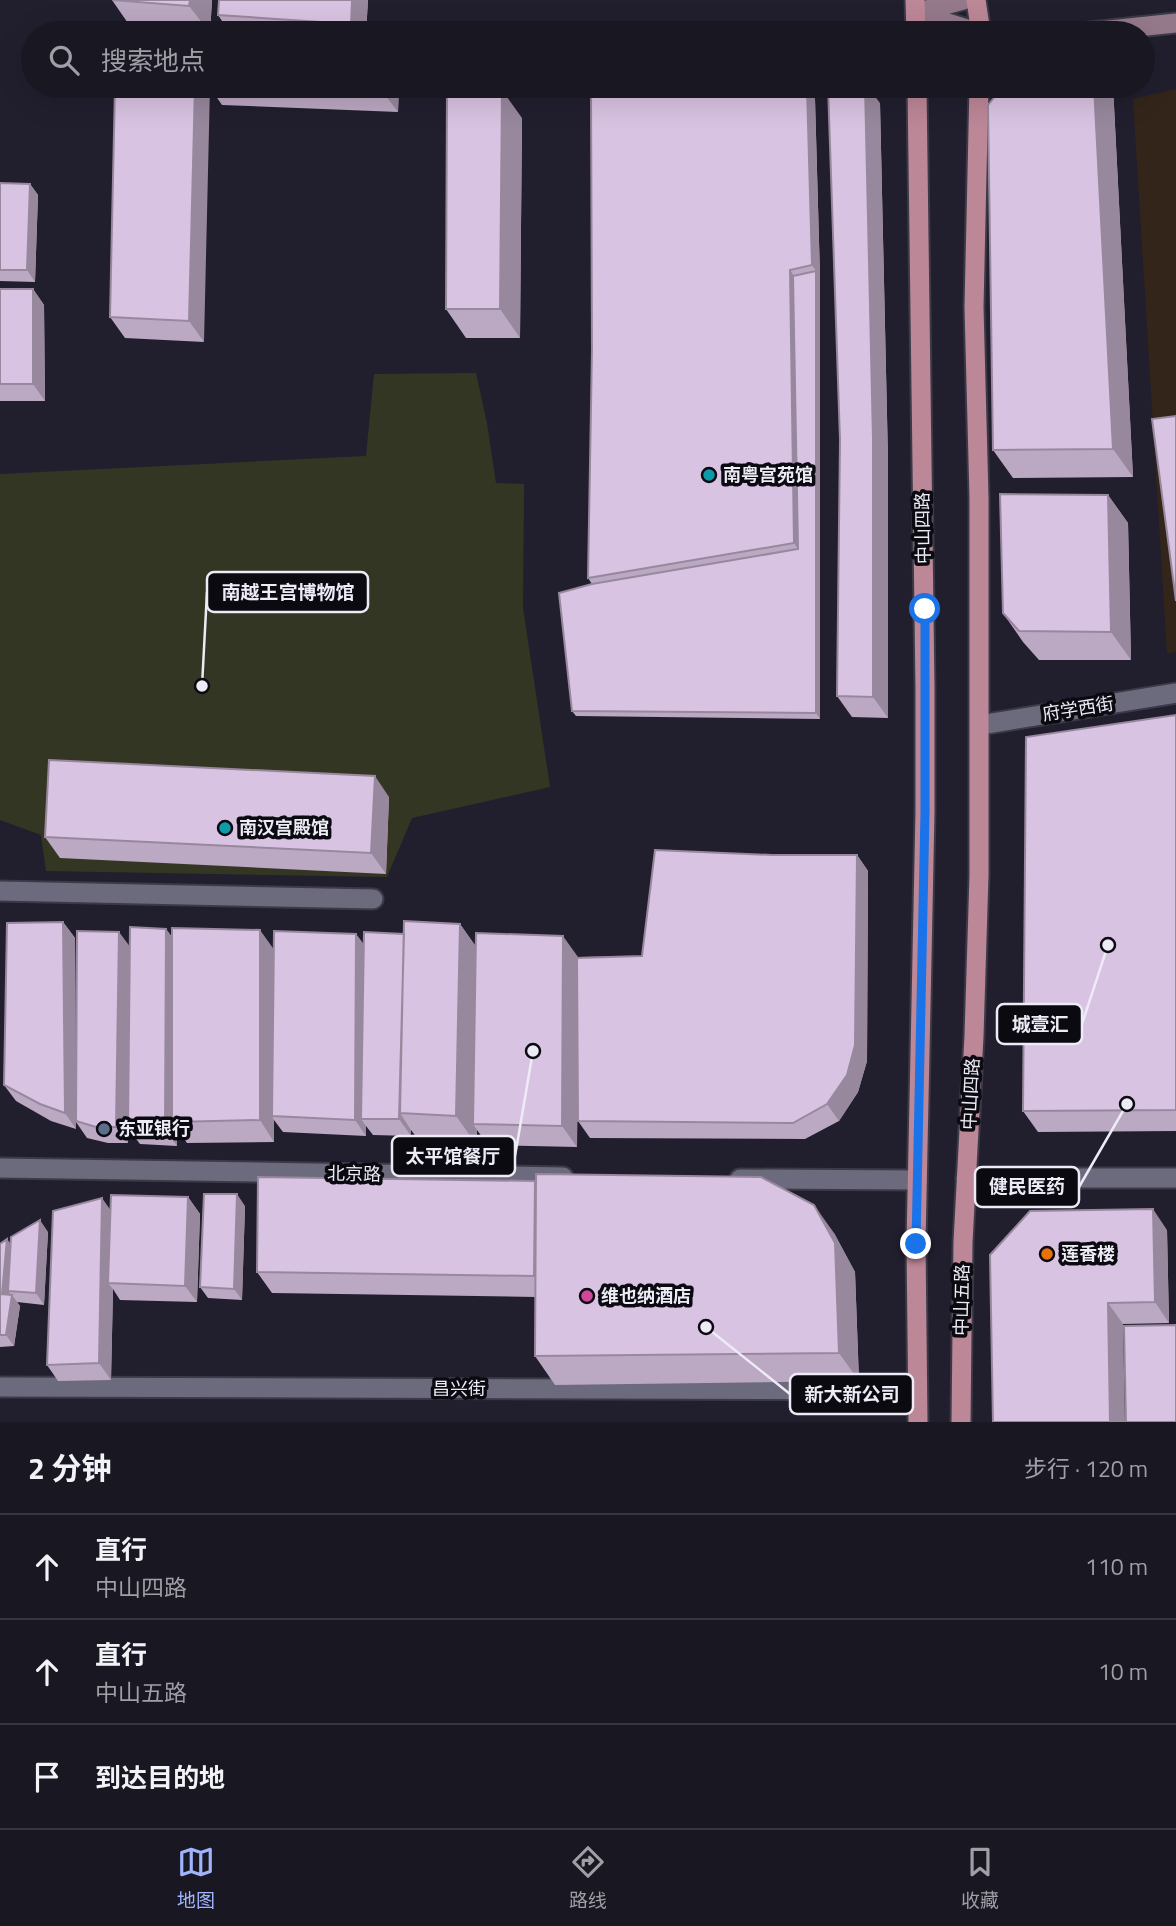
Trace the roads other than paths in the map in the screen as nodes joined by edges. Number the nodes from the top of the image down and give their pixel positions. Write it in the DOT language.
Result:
graph roads {
  1 [pos="962,0"];
  2 [pos="976,0"];
  3 [pos="916,7"];
  4 [pos="950,21"];
  5 [pos="979,21"];
  6 [pos="1176,23"];
  7 [pos="1155,25"];
  8 [pos="916,98"];
  9 [pos="979,98"];
  10 [pos="1176,693"];
  11 [pos="980,725"];
  12 [pos="0,891"];
  13 [pos="373,899"];
  14 [pos="0,1168"];
  15 [pos="588,1177"];
  16 [pos="966,1178"];
  17 [pos="1176,1178"];
  18 [pos="726,1179"];
  19 [pos="917,1180"];
  20 [pos="0,1387"];
  21 [pos="917,1390"];
  22 [pos="918,1422"];
  23 [pos="961,1422"];
  1 -- 3 [label="main road"];
  2 -- 5 [label="main road"];
  3 -- 4 [label="main road"];
  6 -- 7 [label="main road"];
  8 -- 19 [label="main road, 中山四路"];
  9 -- 11 [label="main road, 中山四路"];
  10 -- 11 [label="street, 府学西街"];
  11 -- 16 [label="main road, 中山四路"];
  12 -- 13 [label="street"];
  14 -- 15 [label="street, 北京路"];
  16 -- 17 [label="street"];
  16 -- 23 [label="main road, 中山五路"];
  18 -- 19 [label="street"];
  19 -- 21 [label="main road"];
  20 -- 21 [label="street, 昌兴街"];
  21 -- 22 [label="main road"];
}
